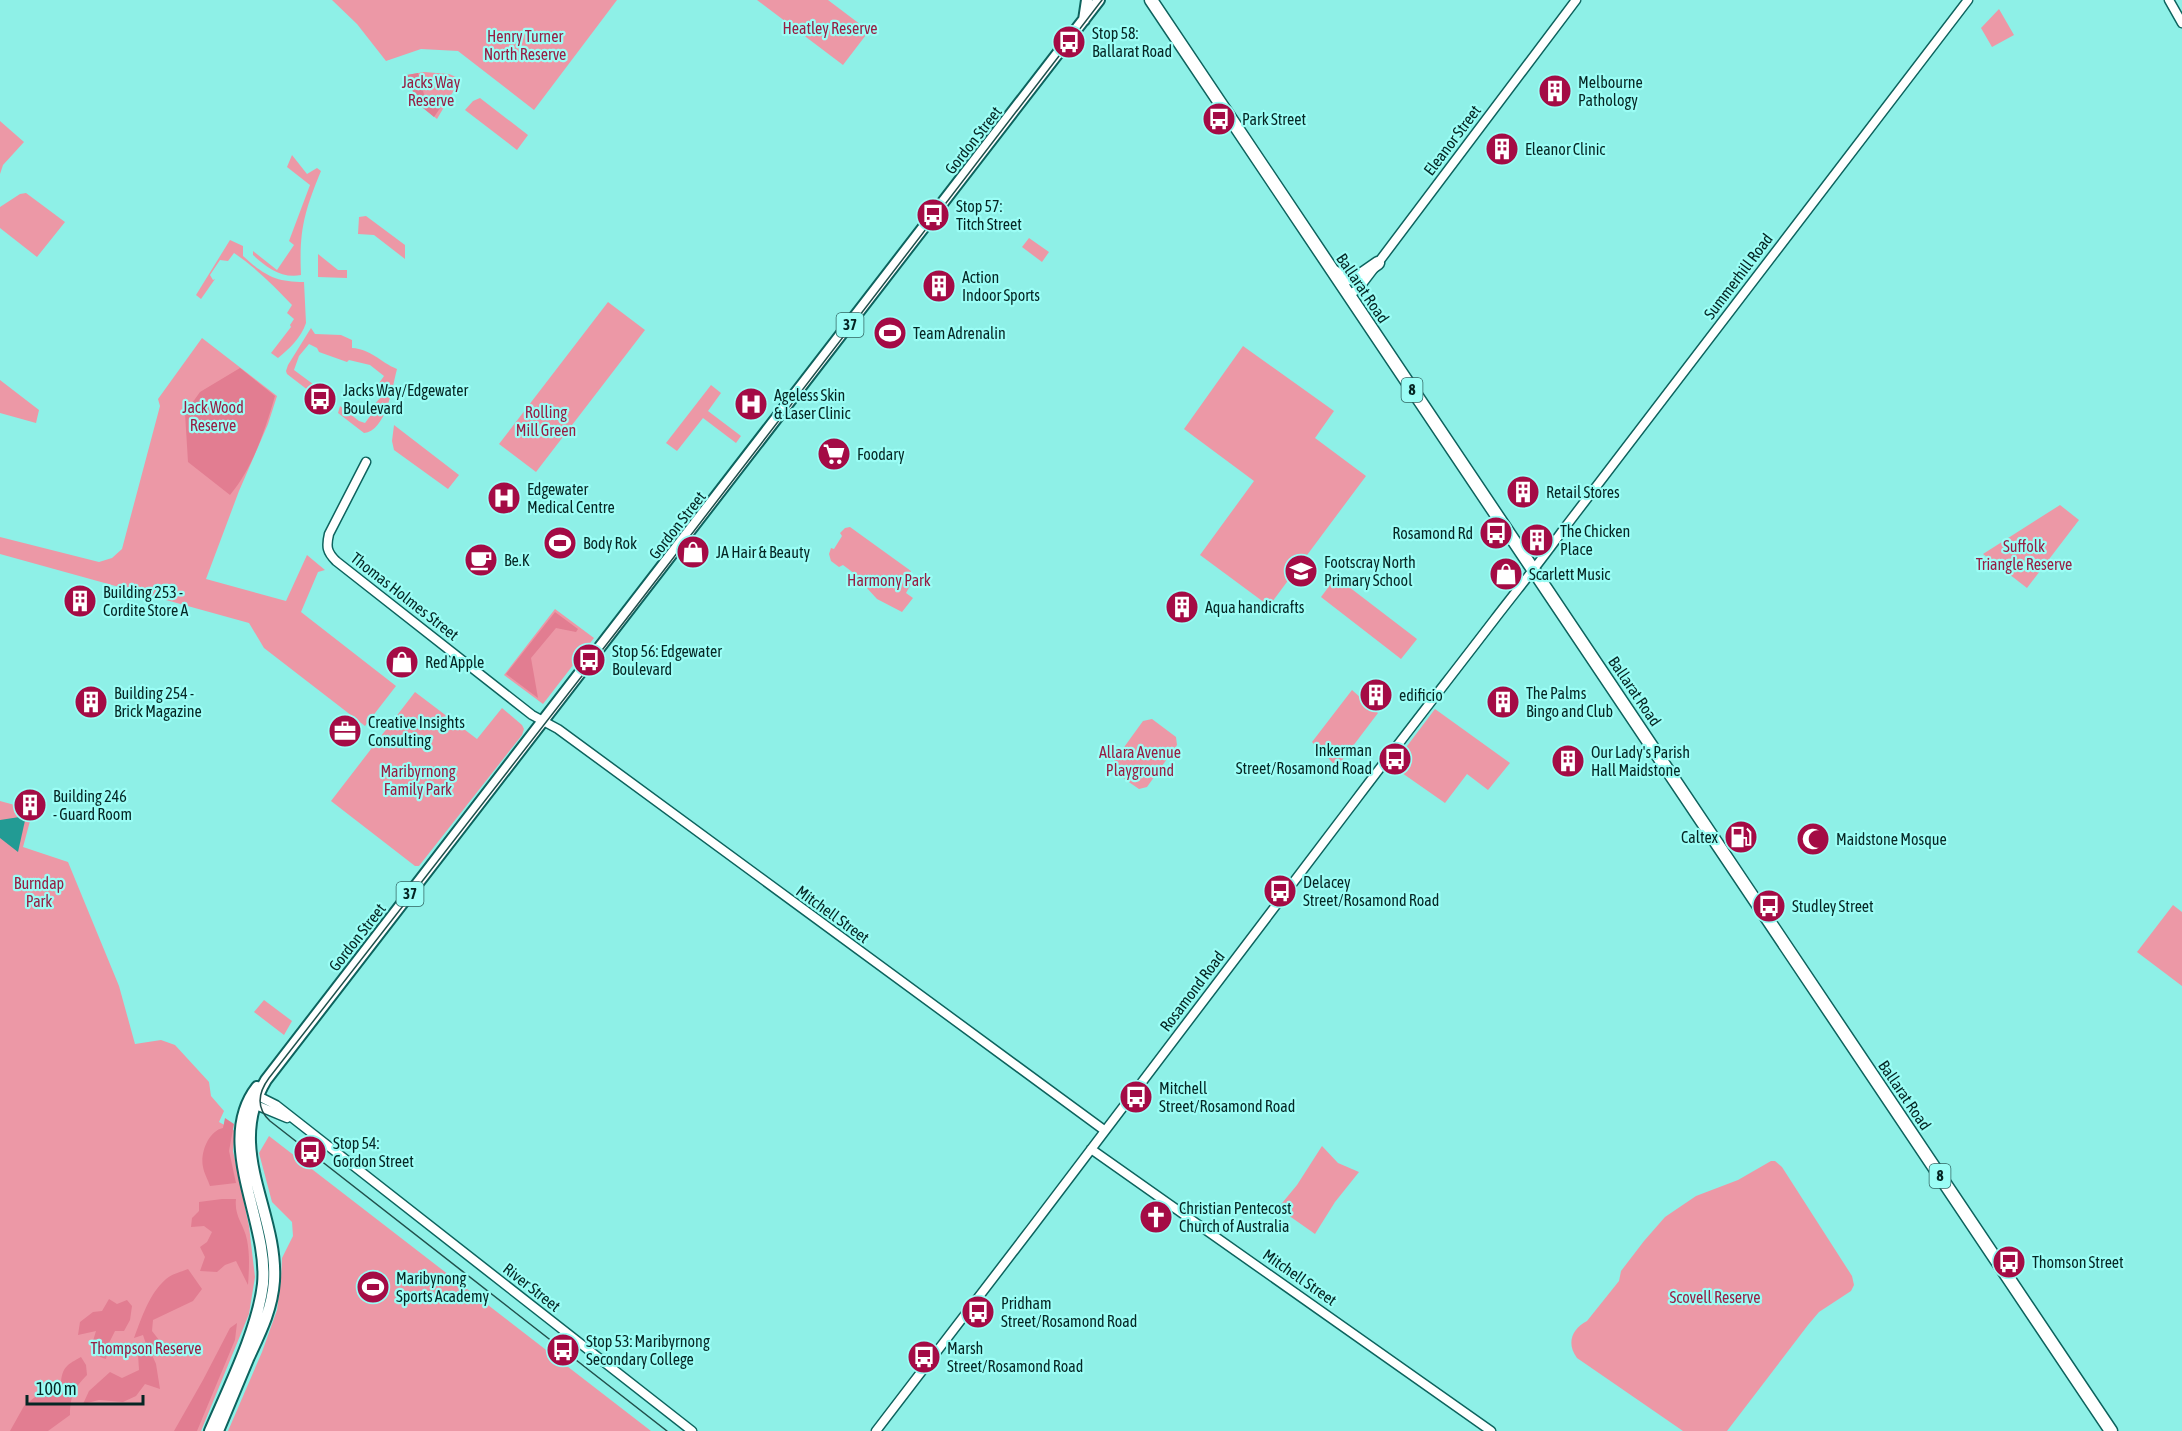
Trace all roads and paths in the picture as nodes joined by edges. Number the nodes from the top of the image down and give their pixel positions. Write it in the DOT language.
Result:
graph roads {
  1 [pos="1087,0"];
  2 [pos="1099,0"];
  3 [pos="1151,0"];
  4 [pos="1576,0"];
  5 [pos="1968,0"];
  6 [pos="2169,0"];
  7 [pos="1084,21"];
  8 [pos="2182,23"];
  9 [pos="1378,263"];
  10 [pos="1332,270"];
  11 [pos="1348,296"];
  12 [pos="366,462"];
  13 [pos="1534,571"];
  14 [pos="544,721"];
  15 [pos="253,1099"];
  16 [pos="1104,1130"];
  17 [pos="1091,1149"];
  18 [pos="271,1234"];
  19 [pos="262,1247"];
  20 [pos="210,1431"];
  21 [pos="218,1431"];
  22 [pos="692,1431"];
  23 [pos="876,1431"];
  24 [pos="1491,1431"];
  25 [pos="2111,1431"];
  1 -- 7 [label="main road"];
  2 -- 7 [label="main road, Gordon Street / 37"];
  3 -- 10 [label="highway, Ballarat Road / 8"];
  4 -- 9 [label="street, Eleanor Street"];
  5 -- 13 [label="street, Summerhill Road"];
  6 -- 8 [label="street"];
  7 -- 14 [label="main road, Gordon Street / 37"];
  9 -- 10 [label="highway"];
  9 -- 11 [label="street, Eleanor Street"];
  10 -- 11 [label="highway, Ballarat Road / 8"];
  11 -- 13 [label="highway, Ballarat Road / 8"];
  12 -- 14 [label="street, Thomas Holmes Street"];
  13 -- 16 [label="street, Rosamond Road"];
  13 -- 25 [label="highway, Ballarat Road / 8"];
  14 -- 15 [label="main road, Gordon Street / 37"];
  14 -- 16 [label="street, Mitchell Street"];
  15 -- 18 [label="main road, Gordon Street / 37"];
  15 -- 19 [label="main road, Gordon Street / 37"];
  15 -- 22 [label="street, River Street"];
  16 -- 17 [label="street, Rosamond Road"];
  17 -- 23 [label="street, Rosamond Road"];
  17 -- 24 [label="street, Mitchell Street"];
  18 -- 19 [label="main road"];
  18 -- 21 [label="main road, Gordon Street / 37"];
  19 -- 20 [label="main road, Gordon Street / 37"];
}
